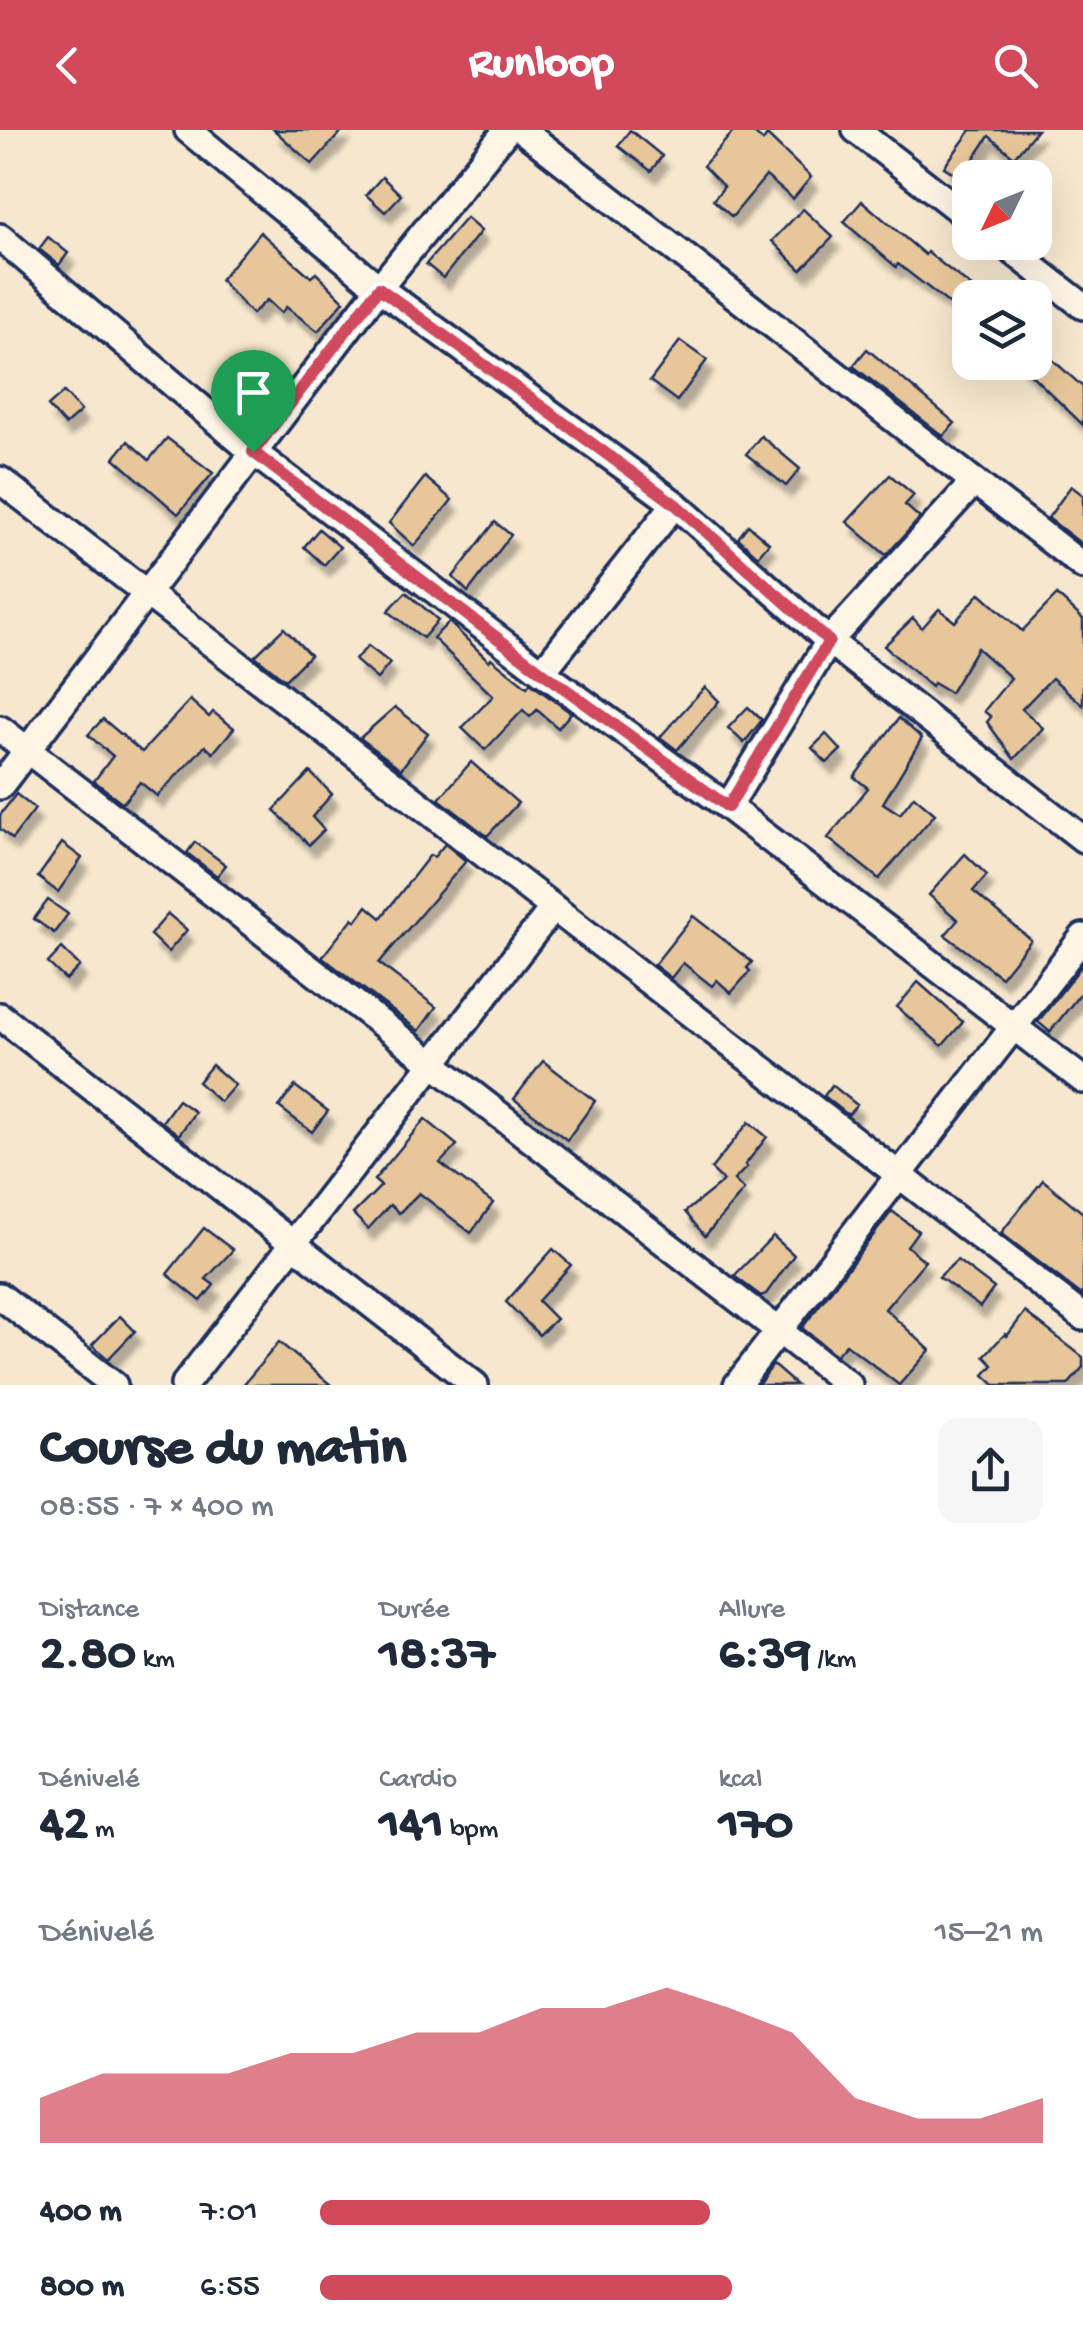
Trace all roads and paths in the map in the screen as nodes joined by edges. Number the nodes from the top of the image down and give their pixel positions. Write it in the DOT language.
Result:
graph roads {
  1 [pos="188,130"];
  2 [pos="507,130"];
  3 [pos="522,130"];
  4 [pos="856,130"];
  5 [pos="952,205"];
  6 [pos="0,237"];
  7 [pos="1024,260"];
  8 [pos="379,288"];
  9 [pos="1083,306"];
  10 [pos="253,452"];
  11 [pos="0,480"];
  12 [pos="974,482"];
  13 [pos="675,504"];
  14 [pos="1083,566"];
  15 [pos="148,594"];
  16 [pos="829,641"];
  17 [pos="542,672"];
  18 [pos="0,730"];
  19 [pos="28,751"];
  20 [pos="0,786"];
  21 [pos="728,807"];
  22 [pos="1083,839"];
  23 [pos="553,908"];
  24 [pos="1083,937"];
  25 [pos="0,1016"];
  26 [pos="1012,1027"];
  27 [pos="433,1064"];
  28 [pos="1083,1080"];
  29 [pos="899,1175"];
  30 [pos="293,1244"];
  31 [pos="0,1296"];
  32 [pos="1083,1317"];
  33 [pos="779,1331"];
  34 [pos="114,1385"];
  35 [pos="184,1385"];
  36 [pos="475,1385"];
  37 [pos="737,1385"];
  38 [pos="849,1385"];
  1 -- 8 [label="street"];
  2 -- 8 [label="street"];
  3 -- 12 [label="street"];
  4 -- 5 [label="street"];
  6 -- 10 [label="street"];
  7 -- 9 [label="street"];
  8 -- 10 [label="street"];
  8 -- 13 [label="street"];
  10 -- 15 [label="street"];
  10 -- 17 [label="street"];
  11 -- 15 [label="street"];
  12 -- 14 [label="street"];
  12 -- 16 [label="street"];
  13 -- 16 [label="street"];
  13 -- 17 [label="street"];
  15 -- 19 [label="street"];
  15 -- 23 [label="street"];
  16 -- 21 [label="street"];
  16 -- 22 [label="street"];
  17 -- 21 [label="street"];
  18 -- 19 [label="street"];
  19 -- 20 [label="street"];
  19 -- 27 [label="street"];
  21 -- 26 [label="street"];
  23 -- 27 [label="street"];
  23 -- 29 [label="street"];
  24 -- 26 [label="street"];
  25 -- 30 [label="street"];
  26 -- 28 [label="street"];
  26 -- 29 [label="street"];
  27 -- 30 [label="street"];
  27 -- 33 [label="street"];
  29 -- 32 [label="street"];
  29 -- 33 [label="street"];
  30 -- 35 [label="street"];
  30 -- 36 [label="street"];
  31 -- 34 [label="street"];
  33 -- 37 [label="street"];
  33 -- 38 [label="street"];
}
